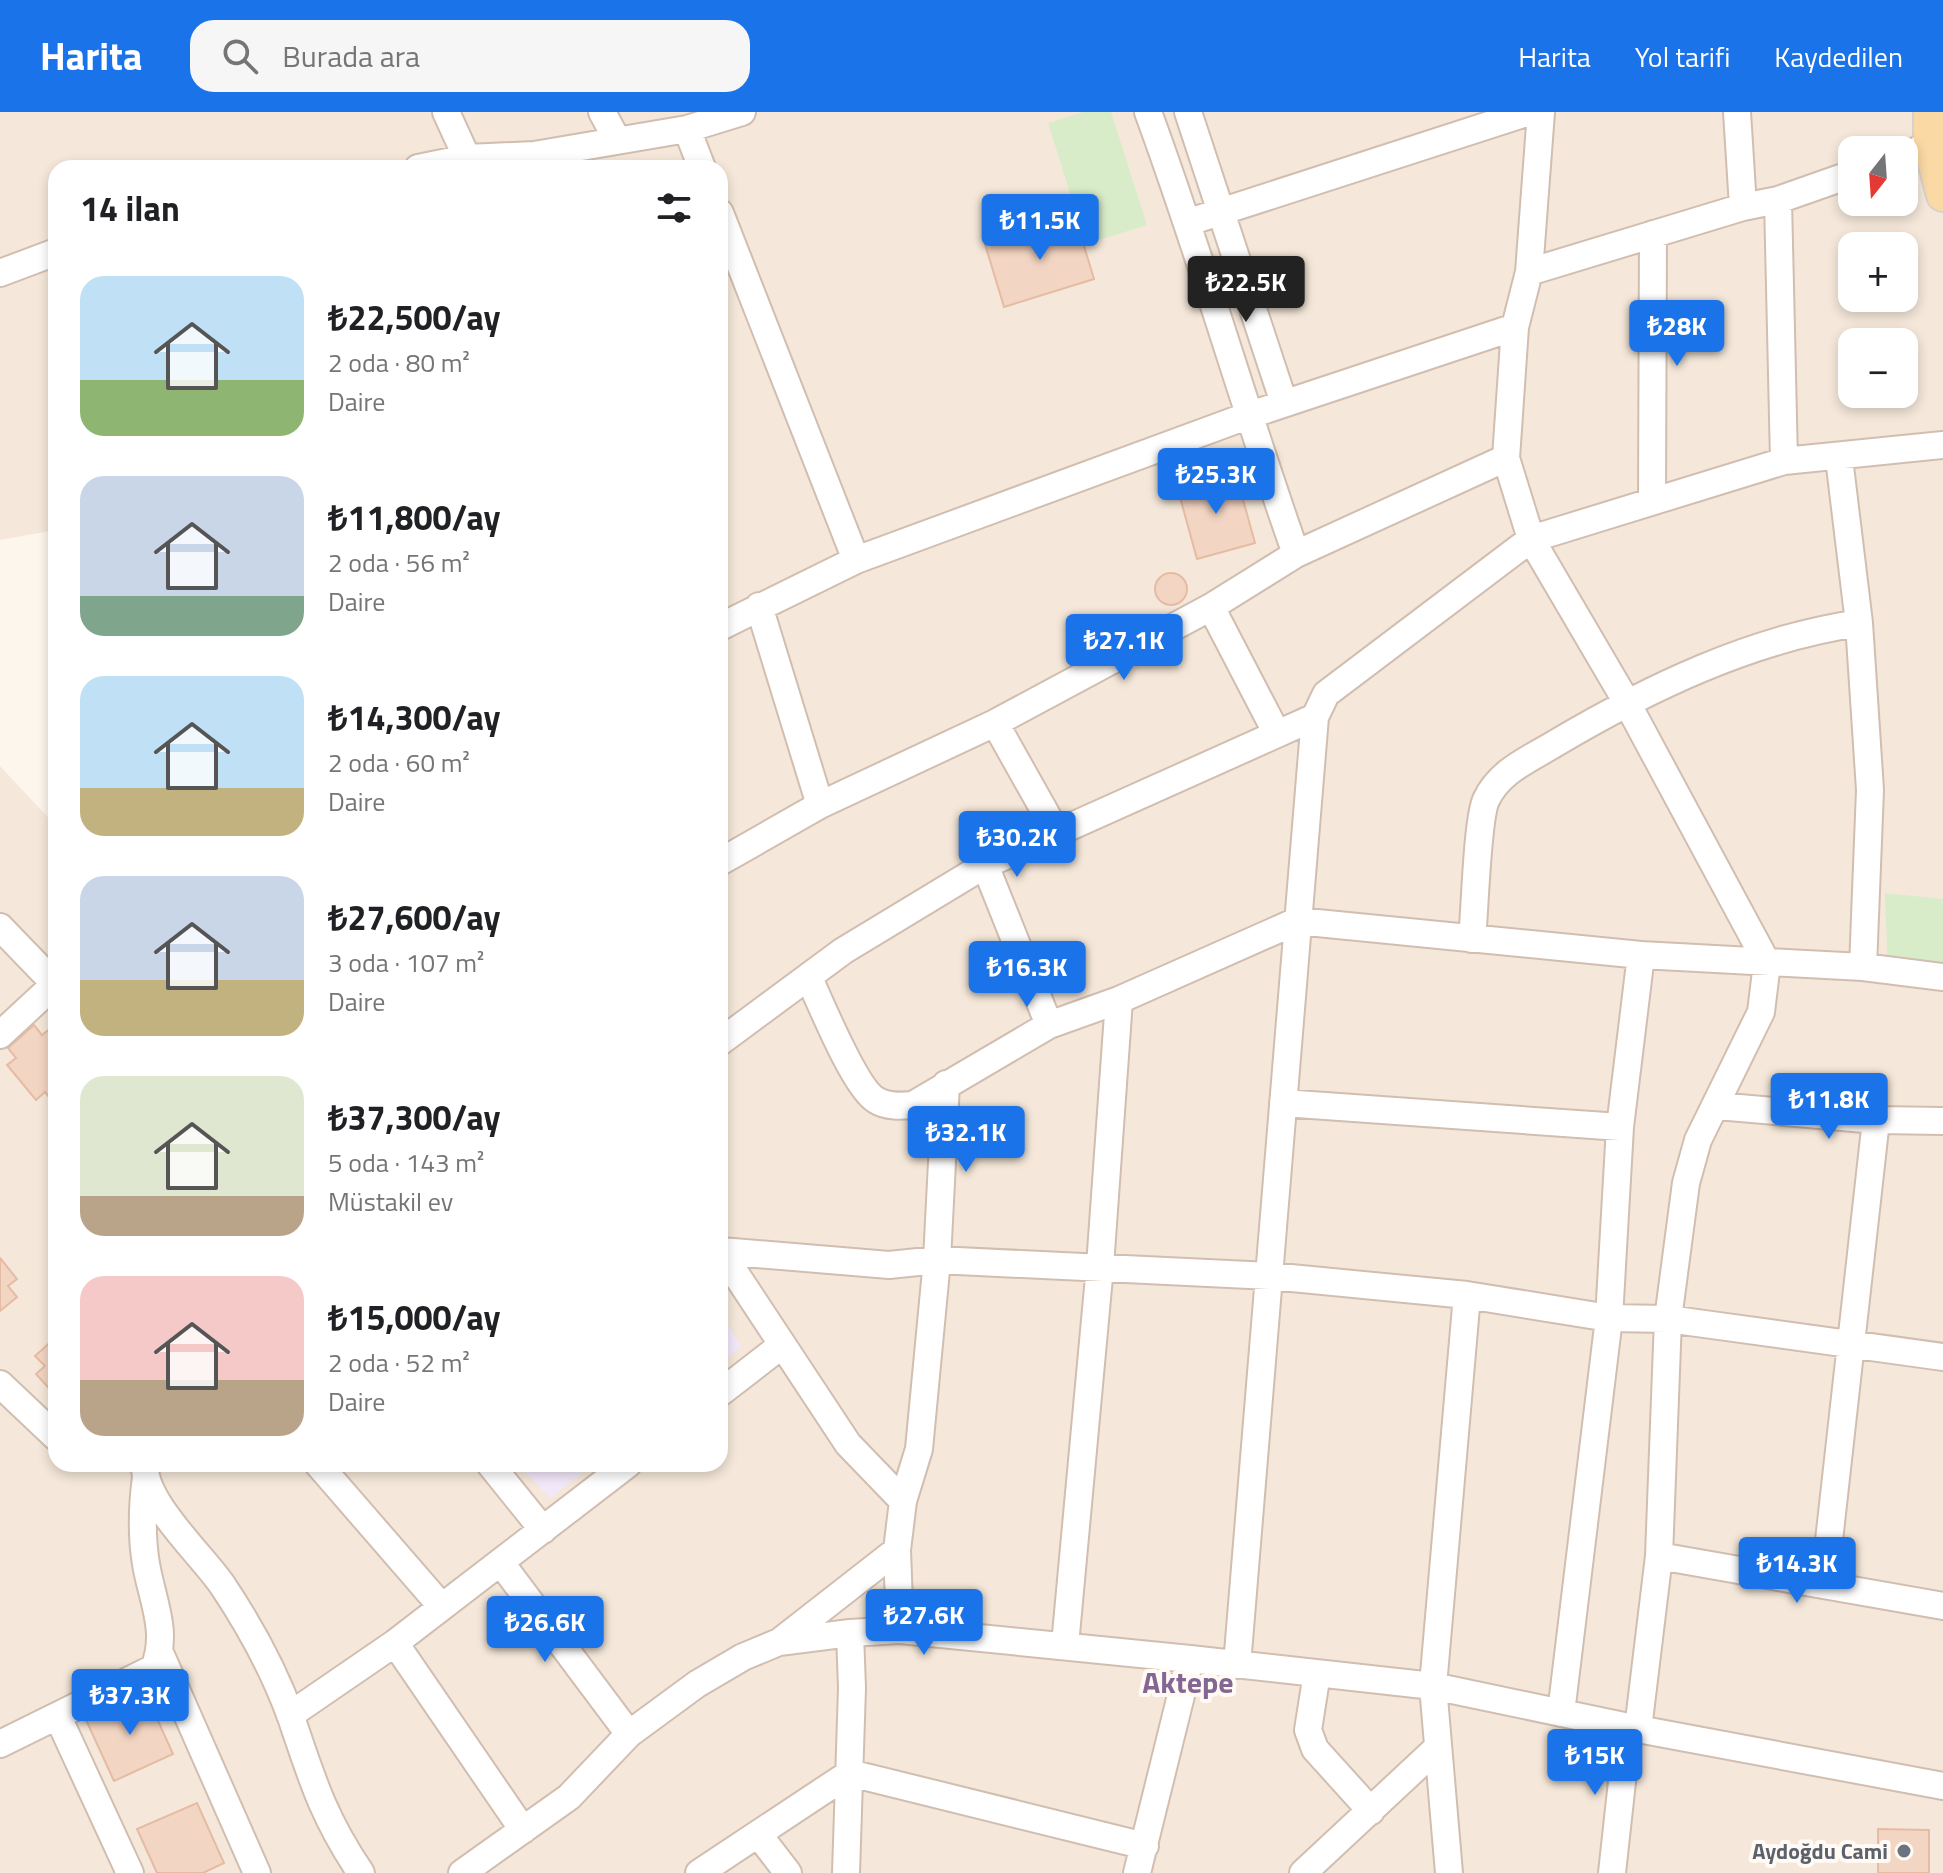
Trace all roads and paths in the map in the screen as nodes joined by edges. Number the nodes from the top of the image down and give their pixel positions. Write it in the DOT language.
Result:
graph roads {
  1 [pos="446,112"];
  2 [pos="602,112"];
  3 [pos="742,112"];
  4 [pos="1148,112"];
  5 [pos="1188,112"];
  6 [pos="1529,112"];
  7 [pos="1541,112"];
  8 [pos="1737,112"];
  9 [pos="1930,112"];
  10 [pos="687,129"];
  11 [pos="616,138"];
  12 [pos="1918,148"];
  13 [pos="1918,153"];
  14 [pos="467,158"];
  15 [pos="457,160"];
  16 [pos="514,160"];
  17 [pos="540,160"];
  18 [pos="699,160"];
  19 [pos="1838,179"];
  20 [pos="1943,195"];
  21 [pos="1778,200"];
  22 [pos="1743,207"];
  23 [pos="1221,211"];
  24 [pos="1189,222"];
  25 [pos="728,233"];
  26 [pos="1653,234"];
  27 [pos="48,255"];
  28 [pos="1529,272"];
  29 [pos="0,273"];
  30 [pos="1515,327"];
  31 [pos="1284,403"];
  32 [pos="1247,416"];
  33 [pos="1943,445"];
  34 [pos="1506,458"];
  35 [pos="1839,458"];
  36 [pos="1784,461"];
  37 [pos="1652,501"];
  38 [pos="1531,539"];
  39 [pos="1296,554"];
  40 [pos="856,560"];
  41 [pos="759,606"];
  42 [pos="1211,607"];
  43 [pos="728,623"];
  44 [pos="1859,623"];
  45 [pos="1626,701"];
  46 [pos="1315,717"];
  47 [pos="995,723"];
  48 [pos="1277,734"];
  49 [pos="820,805"];
  50 [pos="1058,835"];
  51 [pos="728,857"];
  52 [pos="985,865"];
  53 [pos="1297,921"];
  54 [pos="0,927"];
  55 [pos="1472,939"];
  56 [pos="1641,955"];
  57 [pos="1767,963"];
  58 [pos="1863,967"];
  59 [pos="48,976"];
  60 [pos="1943,977"];
  61 [pos="809,978"];
  62 [pos="48,991"];
  63 [pos="1119,1000"];
  64 [pos="1049,1025"];
  65 [pos="0,1035"];
  66 [pos="728,1036"];
  67 [pos="946,1084"];
  68 [pos="1283,1103"];
  69 [pos="1717,1106"];
  70 [pos="1876,1120"];
  71 [pos="1943,1121"];
  72 [pos="1620,1127"];
  73 [pos="728,1252"];
  74 [pos="937,1260"];
  75 [pos="728,1263"];
  76 [pos="1100,1266"];
  77 [pos="1270,1276"];
  78 [pos="1467,1295"];
  79 [pos="1609,1318"];
  80 [pos="1668,1319"];
  81 [pos="1853,1343"];
  82 [pos="782,1345"];
  83 [pos="1943,1357"];
  84 [pos="0,1384"];
  85 [pos="728,1387"];
  86 [pos="48,1429"];
  87 [pos="141,1472"];
  88 [pos="142,1472"];
  89 [pos="325,1472"];
  90 [pos="496,1472"];
  91 [pos="618,1472"];
  92 [pos="903,1501"];
  93 [pos="543,1530"];
  94 [pos="897,1550"];
  95 [pos="1659,1556"];
  96 [pos="501,1563"];
  97 [pos="1824,1585"];
  98 [pos="1943,1606"];
  99 [pos="442,1607"];
  100 [pos="900,1630"];
  101 [pos="850,1633"];
  102 [pos="779,1642"];
  103 [pos="395,1643"];
  104 [pos="1065,1645"];
  105 [pos="160,1653"];
  106 [pos="1190,1659"];
  107 [pos="1237,1665"];
  108 [pos="1317,1673"];
  109 [pos="1433,1686"];
  110 [pos="1561,1713"];
  111 [pos="290,1715"];
  112 [pos="58,1717"];
  113 [pos="1633,1728"];
  114 [pos="629,1734"];
  115 [pos="0,1744"];
  116 [pos="1436,1749"];
  117 [pos="850,1773"];
  118 [pos="1943,1786"];
  119 [pos="1371,1811"];
  120 [pos="523,1830"];
  121 [pos="758,1834"];
  122 [pos="1145,1846"];
  123 [pos="130,1873"];
  124 [pos="257,1873"];
  125 [pos="361,1873"];
  126 [pos="462,1873"];
  127 [pos="699,1873"];
  128 [pos="788,1873"];
  129 [pos="846,1873"];
  130 [pos="1137,1873"];
  131 [pos="1303,1873"];
  132 [pos="1449,1873"];
  133 [pos="1612,1873"];
  1 -- 14 [label="street"];
  2 -- 11 [label="street"];
  3 -- 10 [label="street"];
  4 -- 24 [label="street"];
  5 -- 23 [label="street"];
  6 -- 23 [label="street"];
  7 -- 28 [label="street"];
  8 -- 22 [label="street"];
  9 -- 12 [label="main road"];
  10 -- 11 [label="street"];
  10 -- 18 [label="street"];
  11 -- 17 [label="street"];
  13 -- 20 [label="main road"];
  14 -- 15 [label="street"];
  14 -- 16 [label="street"];
  19 -- 21 [label="street"];
  21 -- 22 [label="street"];
  21 -- 36 [label="street"];
  22 -- 26 [label="street"];
  23 -- 24 [label="street"];
  23 -- 31 [label="street"];
  24 -- 32 [label="street"];
  25 -- 40 [label="street"];
  26 -- 28 [label="street"];
  26 -- 37 [label="street"];
  27 -- 29 [label="street"];
  28 -- 30 [label="street"];
  30 -- 31 [label="street"];
  30 -- 34 [label="street"];
  31 -- 32 [label="street"];
  32 -- 39 [label="street"];
  32 -- 40 [label="street"];
  33 -- 35 [label="street"];
  34 -- 38 [label="street"];
  34 -- 39 [label="street"];
  35 -- 36 [label="street"];
  35 -- 44 [label="street"];
  36 -- 37 [label="street"];
  37 -- 38 [label="street"];
  38 -- 45 [label="street"];
  38 -- 46 [label="street"];
  39 -- 42 [label="street"];
  40 -- 41 [label="street"];
  41 -- 43 [label="street"];
  41 -- 49 [label="street"];
  42 -- 47 [label="street"];
  42 -- 48 [label="street"];
  44 -- 45 [label="street"];
  44 -- 58 [label="street"];
  45 -- 55 [label="street"];
  45 -- 57 [label="street"];
  46 -- 48 [label="street"];
  46 -- 53 [label="street"];
  47 -- 49 [label="street"];
  47 -- 50 [label="street"];
  48 -- 50 [label="street"];
  49 -- 51 [label="street"];
  50 -- 52 [label="street"];
  52 -- 61 [label="street"];
  52 -- 64 [label="street"];
  53 -- 55 [label="street"];
  53 -- 63 [label="street"];
  53 -- 68 [label="street"];
  54 -- 59 [label="street"];
  55 -- 56 [label="street"];
  56 -- 57 [label="street"];
  56 -- 72 [label="street"];
  57 -- 58 [label="street"];
  57 -- 69 [label="street"];
  58 -- 60 [label="street"];
  61 -- 66 [label="street"];
  61 -- 67 [label="street"];
  62 -- 65 [label="street"];
  63 -- 64 [label="street"];
  63 -- 76 [label="street"];
  64 -- 67 [label="street"];
  67 -- 74 [label="street"];
  68 -- 72 [label="street"];
  68 -- 77 [label="street"];
  69 -- 70 [label="street"];
  69 -- 80 [label="street"];
  70 -- 71 [label="street"];
  70 -- 81 [label="street"];
  72 -- 79 [label="street"];
  73 -- 74 [label="street"];
  74 -- 76 [label="street"];
  74 -- 92 [label="street"];
  75 -- 82 [label="street"];
  76 -- 77 [label="street"];
  76 -- 104 [label="street"];
  77 -- 78 [label="street"];
  77 -- 107 [label="street"];
  78 -- 79 [label="street"];
  78 -- 109 [label="street"];
  79 -- 80 [label="street"];
  79 -- 110 [label="street"];
  80 -- 81 [label="street"];
  80 -- 95 [label="street"];
  81 -- 83 [label="street"];
  81 -- 97 [label="street"];
  82 -- 85 [label="street"];
  82 -- 92 [label="street"];
  84 -- 86 [label="street"];
  87 -- 105 [label="street"];
  88 -- 111 [label="street"];
  89 -- 99 [label="street"];
  90 -- 93 [label="street"];
  91 -- 93 [label="street"];
  92 -- 94 [label="street"];
  93 -- 96 [label="street"];
  94 -- 100 [label="street"];
  94 -- 102 [label="street"];
  95 -- 97 [label="street"];
  95 -- 113 [label="street"];
  96 -- 99 [label="street"];
  96 -- 114 [label="street"];
  97 -- 98 [label="street"];
  99 -- 103 [label="street"];
  100 -- 101 [label="street"];
  100 -- 104 [label="street"];
  101 -- 102 [label="street"];
  101 -- 117 [label="street"];
  102 -- 114 [label="street"];
  103 -- 111 [label="street"];
  103 -- 120 [label="street"];
  104 -- 106 [label="street"];
  105 -- 112 [label="street"];
  105 -- 124 [label="street"];
  106 -- 107 [label="street"];
  106 -- 122 [label="street"];
  107 -- 108 [label="street"];
  108 -- 109 [label="street"];
  108 -- 119 [label="street"];
  109 -- 110 [label="street"];
  109 -- 116 [label="street"];
  110 -- 113 [label="street"];
  111 -- 125 [label="street"];
  112 -- 115 [label="street"];
  112 -- 123 [label="street"];
  113 -- 118 [label="street"];
  113 -- 133 [label="street"];
  114 -- 120 [label="street"];
  116 -- 119 [label="street"];
  116 -- 132 [label="street"];
  117 -- 121 [label="street"];
  117 -- 122 [label="street"];
  117 -- 129 [label="street"];
  119 -- 131 [label="street"];
  120 -- 126 [label="street"];
  121 -- 127 [label="street"];
  121 -- 128 [label="street"];
  122 -- 130 [label="street"];
}
